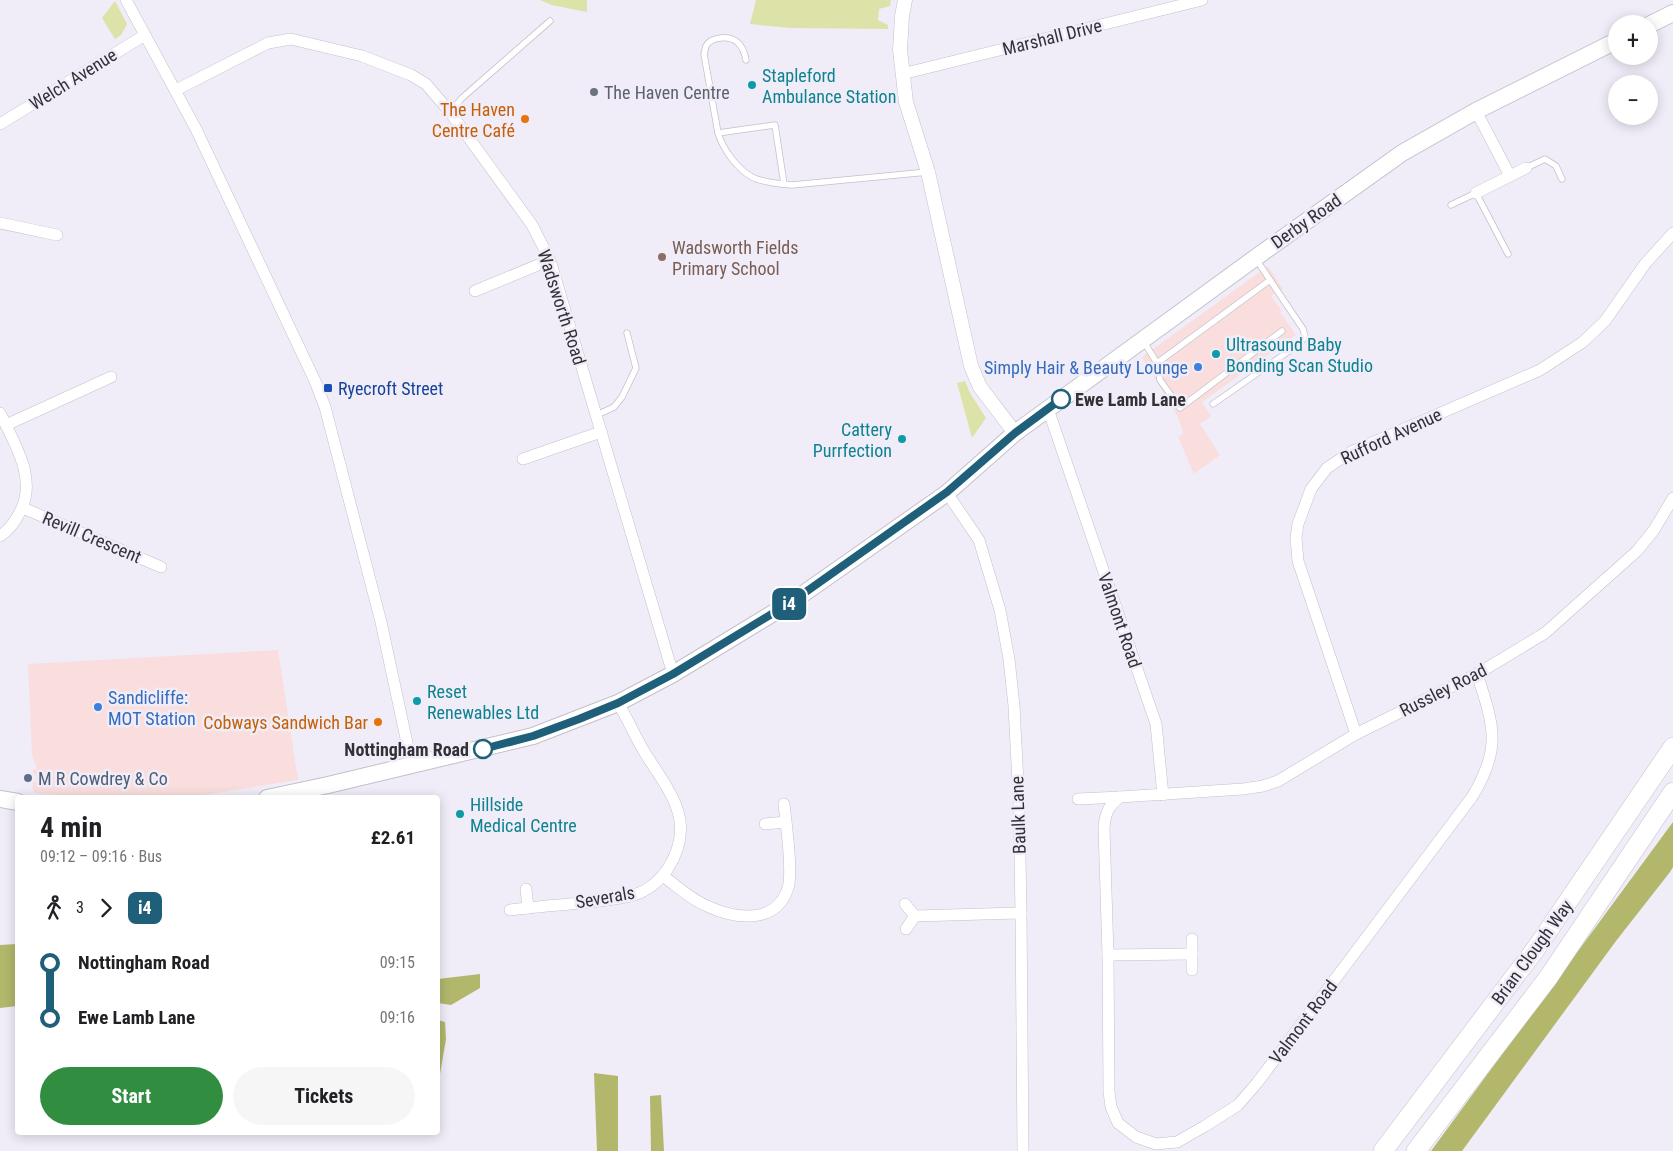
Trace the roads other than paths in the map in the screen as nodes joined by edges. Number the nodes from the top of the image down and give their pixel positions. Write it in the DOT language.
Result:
graph roads {
  1 [pos="126,0"];
  2 [pos="905,0"];
  3 [pos="1202,0"];
  4 [pos="1673,13"];
  5 [pos="1658,20"];
  6 [pos="550,21"];
  7 [pos="146,35"];
  8 [pos="1608,45"];
  9 [pos="746,60"];
  10 [pos="902,74"];
  11 [pos="176,90"];
  12 [pos="1476,111"];
  13 [pos="450,112"];
  14 [pos="0,124"];
  15 [pos="718,133"];
  16 [pos="1526,168"];
  17 [pos="928,172"];
  18 [pos="1510,176"];
  19 [pos="1562,179"];
  20 [pos="784,184"];
  21 [pos="1476,193"];
  22 [pos="1450,205"];
  23 [pos="0,223"];
  24 [pos="1673,232"];
  25 [pos="57,235"];
  26 [pos="1508,254"];
  27 [pos="1255,258"];
  28 [pos="550,260"];
  29 [pos="1270,280"];
  30 [pos="475,291"];
  31 [pos="1282,332"];
  32 [pos="627,333"];
  33 [pos="1143,340"];
  34 [pos="1158,363"];
  35 [pos="111,377"];
  36 [pos="1213,404"];
  37 [pos="1048,409"];
  38 [pos="0,413"];
  39 [pos="597,414"];
  40 [pos="6,425"];
  41 [pos="602,433"];
  42 [pos="1015,433"];
  43 [pos="523,459"];
  44 [pos="947,492"];
  45 [pos="1673,498"];
  46 [pos="23,508"];
  47 [pos="0,536"];
  48 [pos="161,567"];
  49 [pos="673,674"];
  50 [pos="1477,674"];
  51 [pos="618,703"];
  52 [pos="1356,734"];
  53 [pos="1673,747"];
  54 [pos="412,766"];
  55 [pos="1673,792"];
  56 [pos="281,795"];
  57 [pos="1162,795"];
  58 [pos="1120,797"];
  59 [pos="0,799"];
  60 [pos="1078,799"];
  61 [pos="15,802"];
  62 [pos="784,804"];
  63 [pos="786,822"];
  64 [pos="764,824"];
  65 [pos="663,876"];
  66 [pos="526,890"];
  67 [pos="905,904"];
  68 [pos="528,908"];
  69 [pos="510,910"];
  70 [pos="1021,913"];
  71 [pos="915,916"];
  72 [pos="906,929"];
  73 [pos="1192,940"];
  74 [pos="1192,954"];
  75 [pos="1108,956"];
  76 [pos="1192,970"];
  77 [pos="1024,1151"];
  78 [pos="1383,1151"];
  79 [pos="1416,1151"];
  1 -- 7 [label="street"];
  2 -- 10 [label="street"];
  3 -- 10 [label="street, Marshall Drive"];
  4 -- 5 [label="main road"];
  6 -- 13 [label="lane"];
  7 -- 11 [label="street"];
  7 -- 14 [label="street, Welch Avenue"];
  8 -- 12 [label="main road, Derby Road"];
  9 -- 15 [label="lane"];
  10 -- 17 [label="street"];
  11 -- 13 [label="street, Wadsworth Road"];
  11 -- 54 [label="street"];
  12 -- 18 [label="street"];
  12 -- 27 [label="main road, Derby Road"];
  13 -- 28 [label="street, Wadsworth Road"];
  15 -- 20 [label="lane"];
  15 -- 20 [label="lane"];
  16 -- 18 [label="street"];
  16 -- 19 [label="lane"];
  17 -- 20 [label="lane"];
  17 -- 42 [label="street"];
  18 -- 21 [label="street"];
  21 -- 22 [label="lane"];
  21 -- 26 [label="lane"];
  23 -- 25 [label="street"];
  24 -- 52 [label="street, Rufford Avenue"];
  27 -- 29 [label="lane"];
  27 -- 33 [label="main road, Derby Road"];
  28 -- 30 [label="street"];
  28 -- 39 [label="street, Wadsworth Road"];
  29 -- 34 [label="lane"];
  29 -- 36 [label="lane"];
  31 -- 34 [label="lane"];
  32 -- 39 [label="lane"];
  33 -- 34 [label="lane"];
  33 -- 37 [label="main road, Derby Road"];
  35 -- 40 [label="street"];
  37 -- 42 [label="main road, Derby Road"];
  37 -- 57 [label="street, Valmont Road"];
  38 -- 40 [label="street"];
  39 -- 41 [label="street, Wadsworth Road"];
  40 -- 46 [label="street"];
  41 -- 43 [label="street"];
  41 -- 49 [label="street, Wadsworth Road"];
  42 -- 44 [label="main road"];
  44 -- 49 [label="main road"];
  44 -- 70 [label="street, Baulk Lane"];
  45 -- 50 [label="street, Russley Road"];
  46 -- 47 [label="street"];
  46 -- 48 [label="street, Revill Crescent"];
  49 -- 51 [label="main road"];
  50 -- 52 [label="street, Russley Road"];
  50 -- 75 [label="street, Valmont Road"];
  51 -- 54 [label="main road"];
  51 -- 65 [label="street, Severals"];
  52 -- 57 [label="street, Russley Road"];
  53 -- 78 [label="highway, Brian Clough Way"];
  54 -- 56 [label="main road"];
  55 -- 79 [label="highway, Brian Clough Way"];
  57 -- 58 [label="street"];
  58 -- 60 [label="street"];
  58 -- 75 [label="street, Valmont Road"];
  59 -- 61 [label="main road"];
  62 -- 63 [label="street"];
  63 -- 64 [label="street"];
  63 -- 65 [label="street"];
  65 -- 68 [label="street, Severals"];
  66 -- 68 [label="street"];
  67 -- 71 [label="street"];
  68 -- 69 [label="street, Severals"];
  70 -- 71 [label="street"];
  70 -- 77 [label="street, Baulk Lane"];
  71 -- 72 [label="street"];
  73 -- 74 [label="street"];
  74 -- 75 [label="street"];
  74 -- 76 [label="street"];
}
